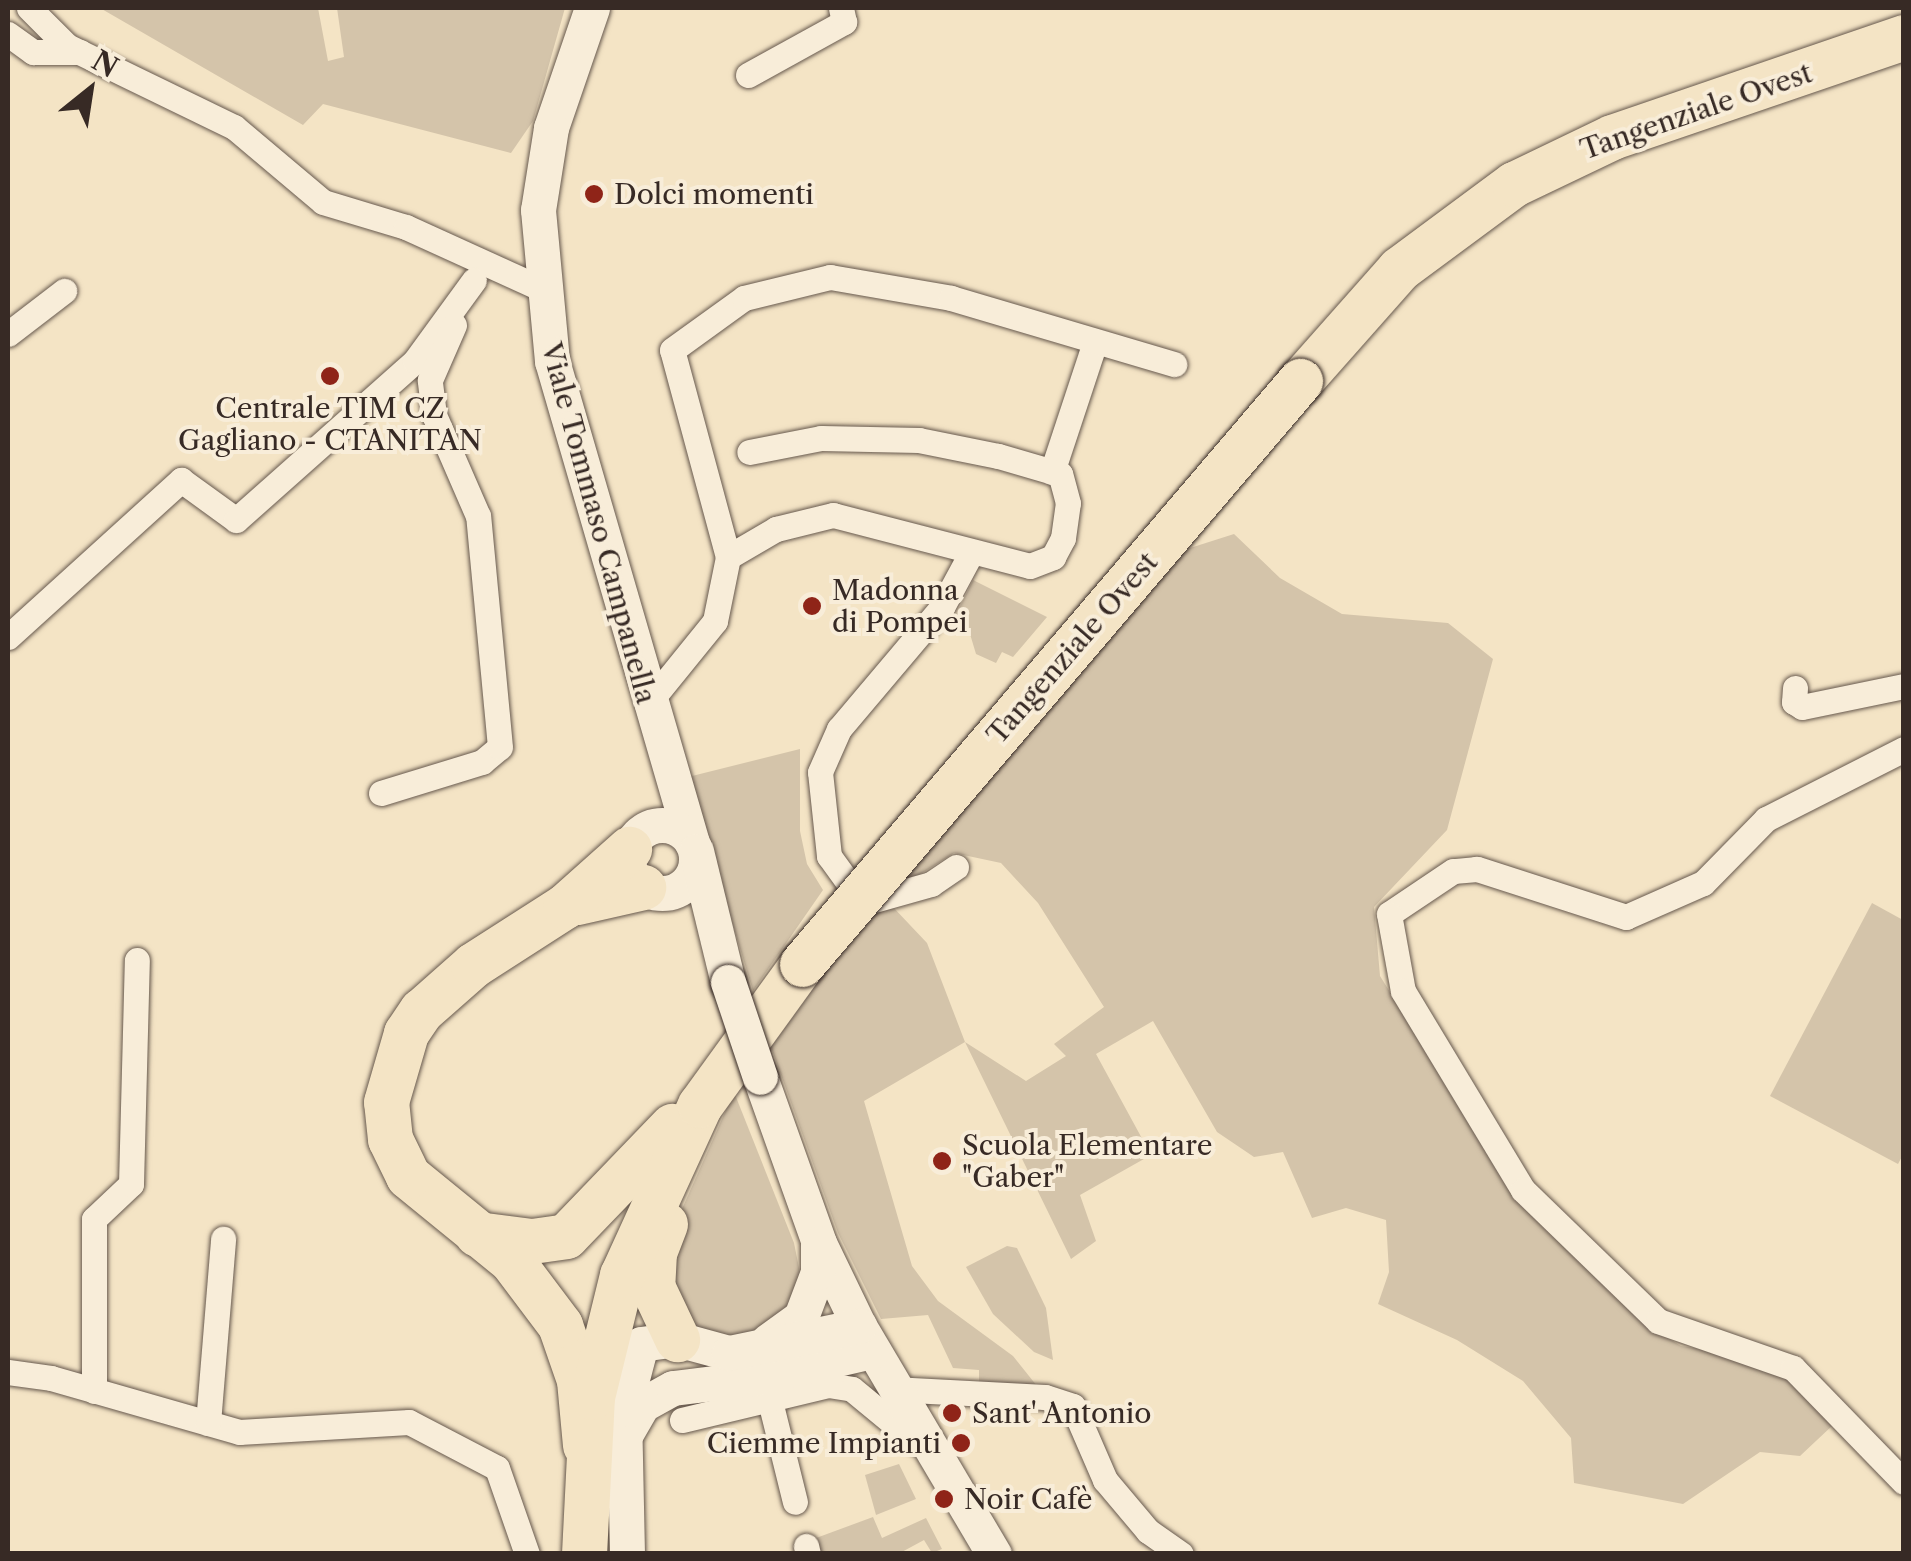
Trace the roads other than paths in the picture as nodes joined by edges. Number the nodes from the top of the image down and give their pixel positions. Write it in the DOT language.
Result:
graph roads {
  1 [pos="29,8"];
  2 [pos="592,8"];
  3 [pos="841,8"];
  4 [pos="8,34"];
  5 [pos="1904,37"];
  6 [pos="80,52"];
  7 [pos="748,75"];
  8 [pos="477,273"];
  9 [pos="544,290"];
  10 [pos="64,291"];
  11 [pos="8,334"];
  12 [pos="1094,342"];
  13 [pos="1174,364"];
  14 [pos="749,452"];
  15 [pos="1052,472"];
  16 [pos="970,554"];
  17 [pos="728,556"];
  18 [pos="8,637"];
  19 [pos="1904,686"];
  20 [pos="1795,688"];
  21 [pos="647,706"];
  22 [pos="660,745"];
  23 [pos="1904,748"];
  24 [pos="382,794"];
  25 [pos="693,844"];
  26 [pos="642,865"];
  27 [pos="956,868"];
  28 [pos="137,960"];
  29 [pos="728,982"];
  30 [pos="700,1105"];
  31 [pos="477,1234"];
  32 [pos="222,1238"];
  33 [pos="818,1243"];
  34 [pos="866,1338"];
  35 [pos="677,1339"];
  36 [pos="748,1351"];
  37 [pos="823,1362"];
  38 [pos="8,1372"];
  39 [pos="892,1389"];
  40 [pos="94,1390"];
  41 [pos="769,1397"];
  42 [pos="678,1404"];
  43 [pos="208,1424"];
  44 [pos="604,1441"];
  45 [pos="941,1468"];
  46 [pos="1904,1482"];
  47 [pos="795,1502"];
  48 [pos="526,1554"];
  49 [pos="584,1554"];
  50 [pos="627,1554"];
  51 [pos="994,1554"];
  52 [pos="1182,1554"];
  1 -- 6 [label="street"];
  2 -- 9 [label="street, Viale Tommaso Campanella"];
  3 -- 7 [label="street"];
  4 -- 6 [label="street"];
  5 -- 30 [label="highway, Tangenziale Ovest, bridge"];
  6 -- 8 [label="street"];
  8 -- 9 [label="street"];
  8 -- 18 [label="street"];
  8 -- 24 [label="street"];
  9 -- 21 [label="street, Viale Tommaso Campanella"];
  10 -- 11 [label="street"];
  12 -- 13 [label="street"];
  12 -- 15 [label="street"];
  12 -- 17 [label="street"];
  14 -- 15 [label="street"];
  15 -- 16 [label="street"];
  16 -- 17 [label="street"];
  16 -- 27 [label="street"];
  17 -- 21 [label="street"];
  19 -- 20 [label="street"];
  21 -- 22 [label="street, Viale Tommaso Campanella"];
  22 -- 25 [label="street, Viale Tommaso Campanella"];
  22 -- 26 [label="street, Viale Tommaso Campanella"];
  23 -- 46 [label="street"];
  25 -- 26 [label="street"];
  25 -- 26 [label="street"];
  25 -- 29 [label="street, Viale Tommaso Campanella"];
  26 -- 29 [label="street, Viale Tommaso Campanella"];
  26 -- 31 [label="highway"];
  28 -- 40 [label="street"];
  29 -- 33 [label="street, Viale Tommaso Campanella, bridge"];
  30 -- 31 [label="highway"];
  30 -- 35 [label="highway"];
  30 -- 44 [label="highway, Tangenziale Ovest"];
  31 -- 44 [label="highway"];
  32 -- 43 [label="street"];
  33 -- 34 [label="street, Viale Tommaso Campanella"];
  33 -- 36 [label="street"];
  34 -- 36 [label="street"];
  34 -- 37 [label="street"];
  34 -- 39 [label="street, Viale Tommaso Campanella"];
  35 -- 36 [label="street"];
  35 -- 42 [label="street"];
  35 -- 44 [label="street"];
  37 -- 39 [label="street"];
  37 -- 42 [label="street"];
  38 -- 40 [label="street"];
  39 -- 45 [label="street, Viale Tommaso Campanella"];
  39 -- 52 [label="street"];
  40 -- 43 [label="street"];
  41 -- 42 [label="street"];
  41 -- 45 [label="street"];
  41 -- 47 [label="street"];
  42 -- 44 [label="street"];
  43 -- 48 [label="street"];
  44 -- 49 [label="highway, Tangenziale Ovest"];
  44 -- 50 [label="street"];
  45 -- 51 [label="street, Viale Tommaso Campanella"];
}
